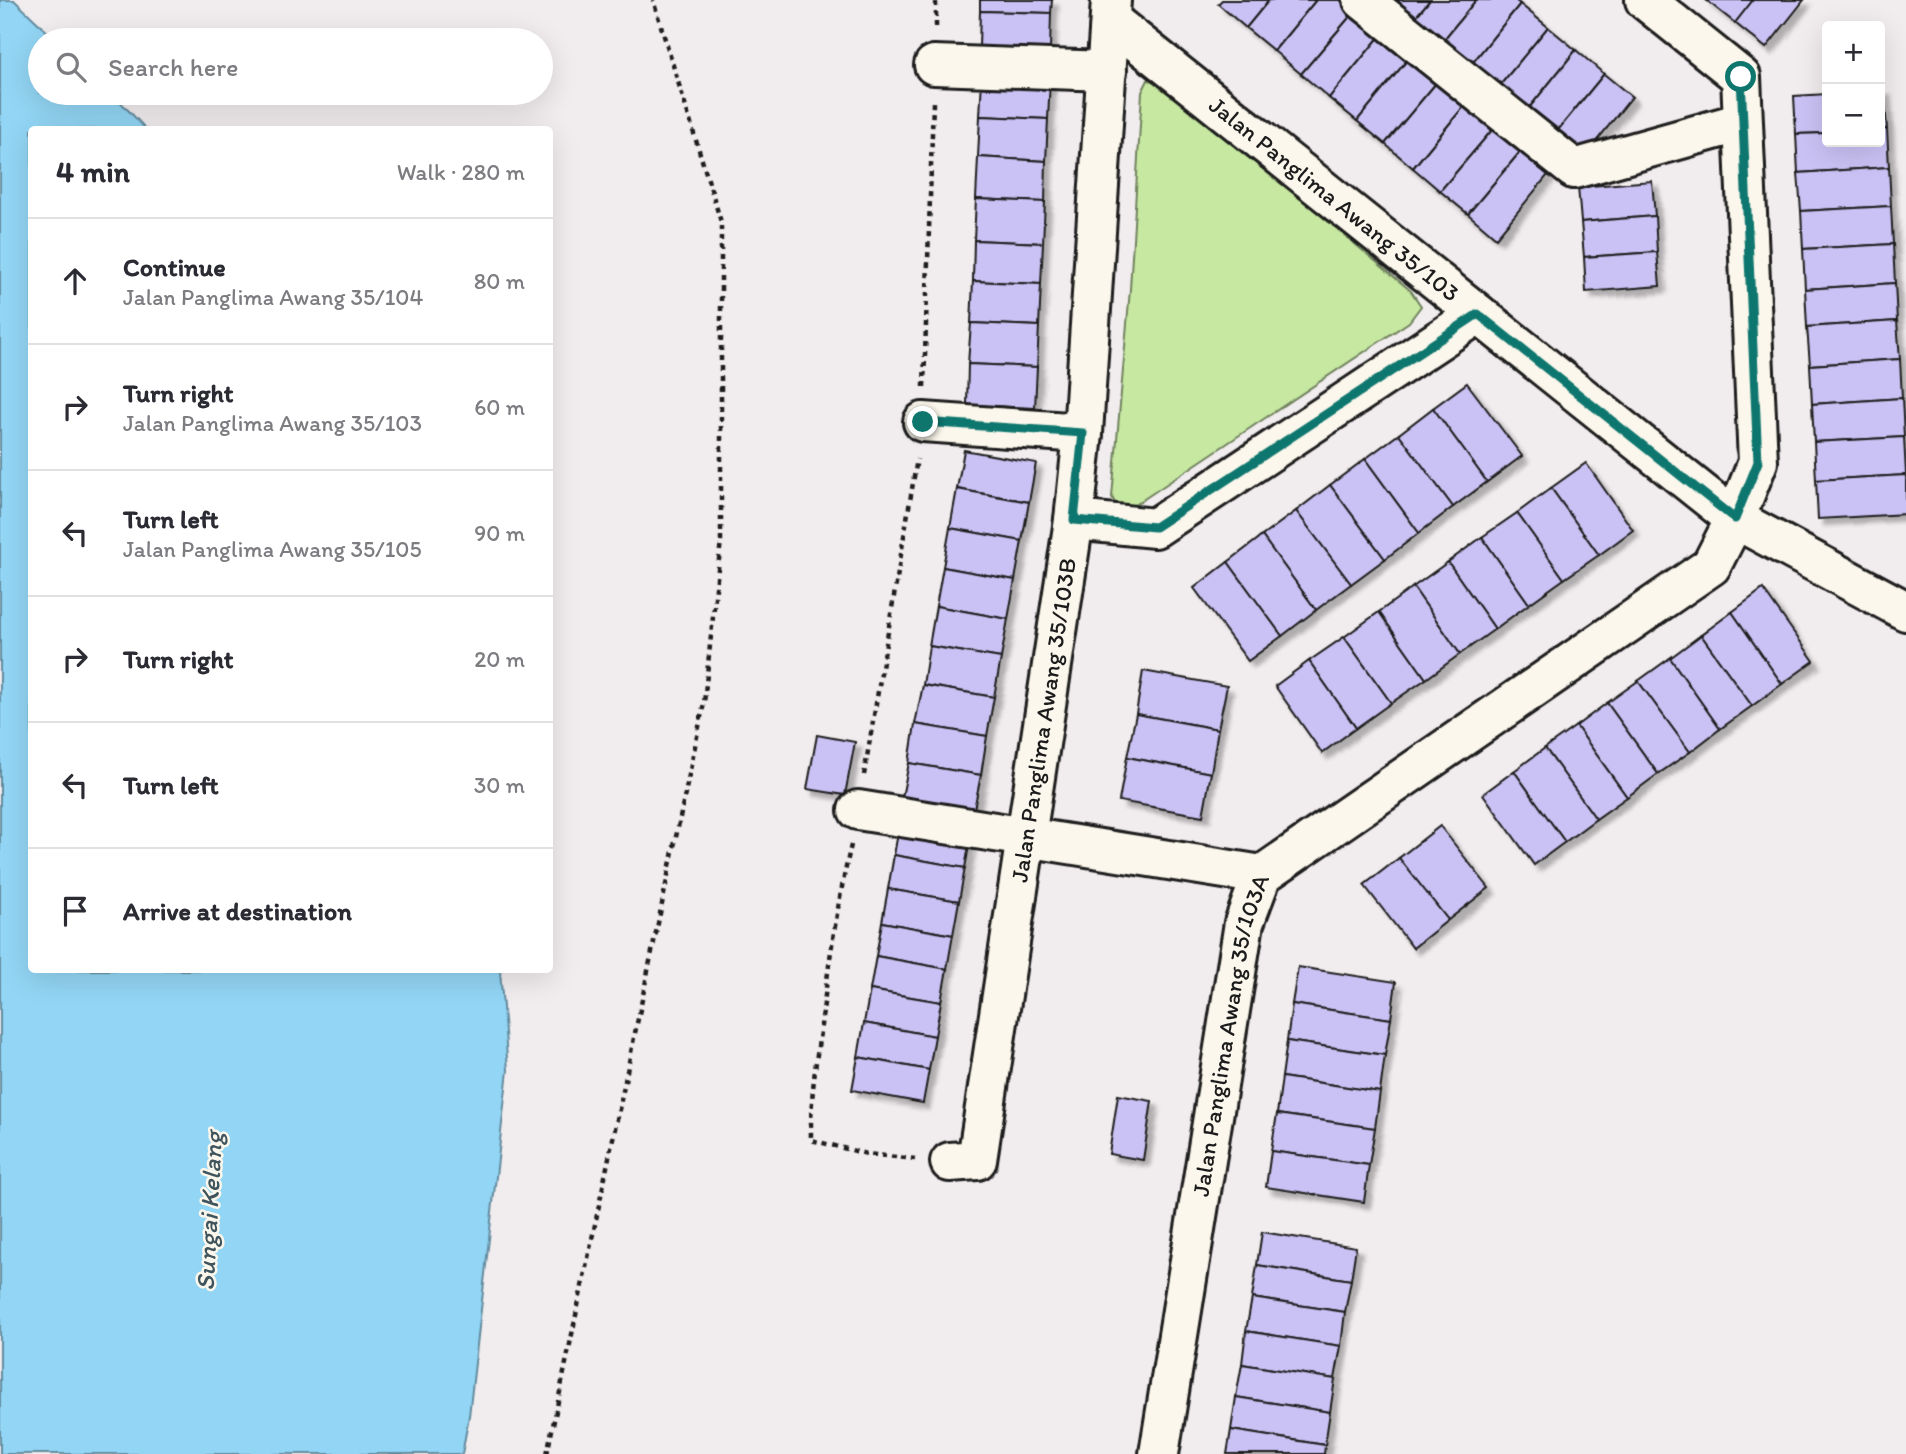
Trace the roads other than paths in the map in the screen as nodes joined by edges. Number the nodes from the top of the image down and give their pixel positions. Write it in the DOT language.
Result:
graph roads {
  1 [pos="1363,0"];
  2 [pos="1645,0"];
  3 [pos="1110,10"];
  4 [pos="934,65"];
  5 [pos="1107,71"];
  6 [pos="1742,122"];
  7 [pos="1478,314"];
  8 [pos="923,422"];
  9 [pos="1083,433"];
  10 [pos="1735,519"];
  11 [pos="1074,520"];
  12 [pos="1906,611"];
  13 [pos="858,810"];
  14 [pos="1025,838"];
  15 [pos="1262,875"];
  16 [pos="950,1162"];
  17 [pos="1159,1454"];
  1 -- 6 [label="street"];
  2 -- 6 [label="street, Jalan Panglima Awang 35/103A"];
  3 -- 5 [label="street, Jalan Panglima Awang 35/103B"];
  3 -- 7 [label="street, Jalan Panglima Awang 35/103"];
  4 -- 5 [label="street"];
  5 -- 9 [label="street, Jalan Panglima Awang 35/103B"];
  6 -- 10 [label="street, Jalan Panglima Awang 35/103A"];
  7 -- 10 [label="street, Jalan Panglima Awang 35/103"];
  7 -- 11 [label="street"];
  8 -- 9 [label="street"];
  9 -- 11 [label="street, Jalan Panglima Awang 35/103B"];
  10 -- 12 [label="street, Jalan Panglima Awang 35/103"];
  10 -- 15 [label="street, Jalan Panglima Awang 35/103A"];
  11 -- 14 [label="street, Jalan Panglima Awang 35/103B"];
  13 -- 14 [label="street"];
  14 -- 15 [label="street"];
  14 -- 16 [label="street, Jalan Panglima Awang 35/103B"];
  15 -- 17 [label="street, Jalan Panglima Awang 35/103A"];
}
